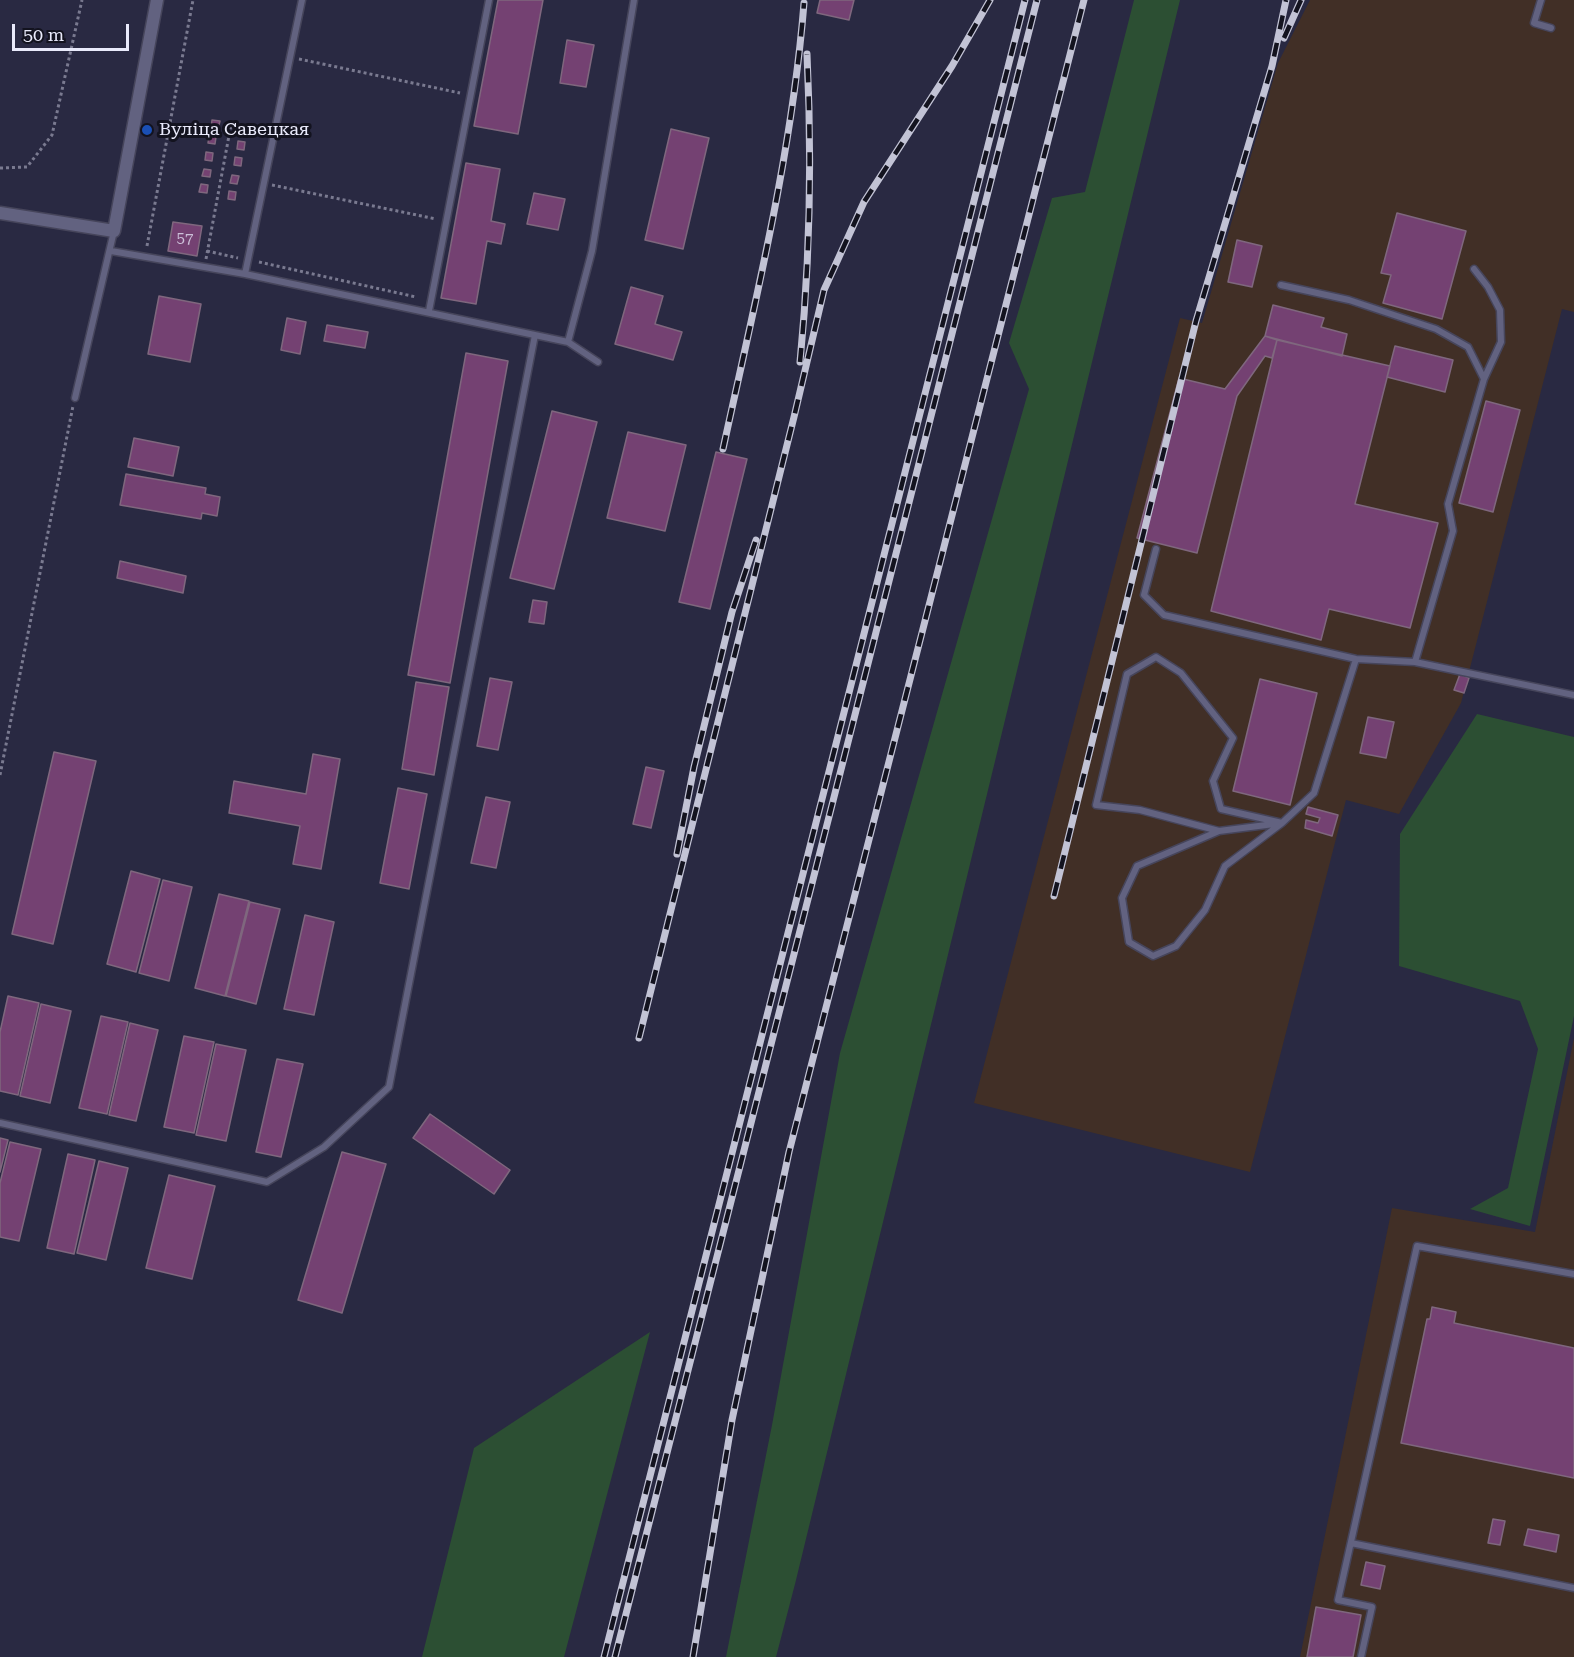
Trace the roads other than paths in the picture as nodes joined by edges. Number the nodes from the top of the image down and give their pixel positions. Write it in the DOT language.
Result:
graph roads {
  1 [pos="157,0"];
  2 [pos="302,0"];
  3 [pos="489,0"];
  4 [pos="634,0"];
  5 [pos="1541,0"];
  6 [pos="1551,28"];
  7 [pos="0,213"];
  8 [pos="114,231"];
  9 [pos="111,251"];
  10 [pos="1474,269"];
  11 [pos="245,274"];
  12 [pos="1281,285"];
  13 [pos="429,311"];
  14 [pos="535,335"];
  15 [pos="568,342"];
  16 [pos="598,362"];
  17 [pos="1484,379"];
  18 [pos="75,398"];
  19 [pos="1156,549"];
  20 [pos="1356,659"];
  21 [pos="1415,662"];
  22 [pos="1574,695"];
  23 [pos="1282,823"];
  24 [pos="1219,831"];
  25 [pos="0,1123"];
  26 [pos="1574,1274"];
  27 [pos="1351,1543"];
  28 [pos="1574,1588"];
  29 [pos="1361,1657"];
  1 -- 8 [label="street"];
  2 -- 11 [label="lane"];
  3 -- 13 [label="lane"];
  4 -- 15 [label="lane"];
  5 -- 6 [label="lane"];
  7 -- 8 [label="street"];
  8 -- 9 [label="lane"];
  9 -- 11 [label="lane"];
  9 -- 18 [label="lane"];
  10 -- 17 [label="lane"];
  11 -- 13 [label="lane"];
  12 -- 17 [label="lane"];
  13 -- 14 [label="lane"];
  14 -- 15 [label="lane"];
  14 -- 25 [label="lane"];
  15 -- 16 [label="lane"];
  17 -- 21 [label="lane"];
  19 -- 20 [label="lane"];
  20 -- 21 [label="lane"];
  20 -- 23 [label="lane"];
  21 -- 22 [label="lane"];
  23 -- 24 [label="lane"];
  23 -- 24 [label="lane"];
  23 -- 24 [label="lane"];
  26 -- 27 [label="lane"];
  27 -- 28 [label="lane"];
  27 -- 29 [label="lane"];
}
